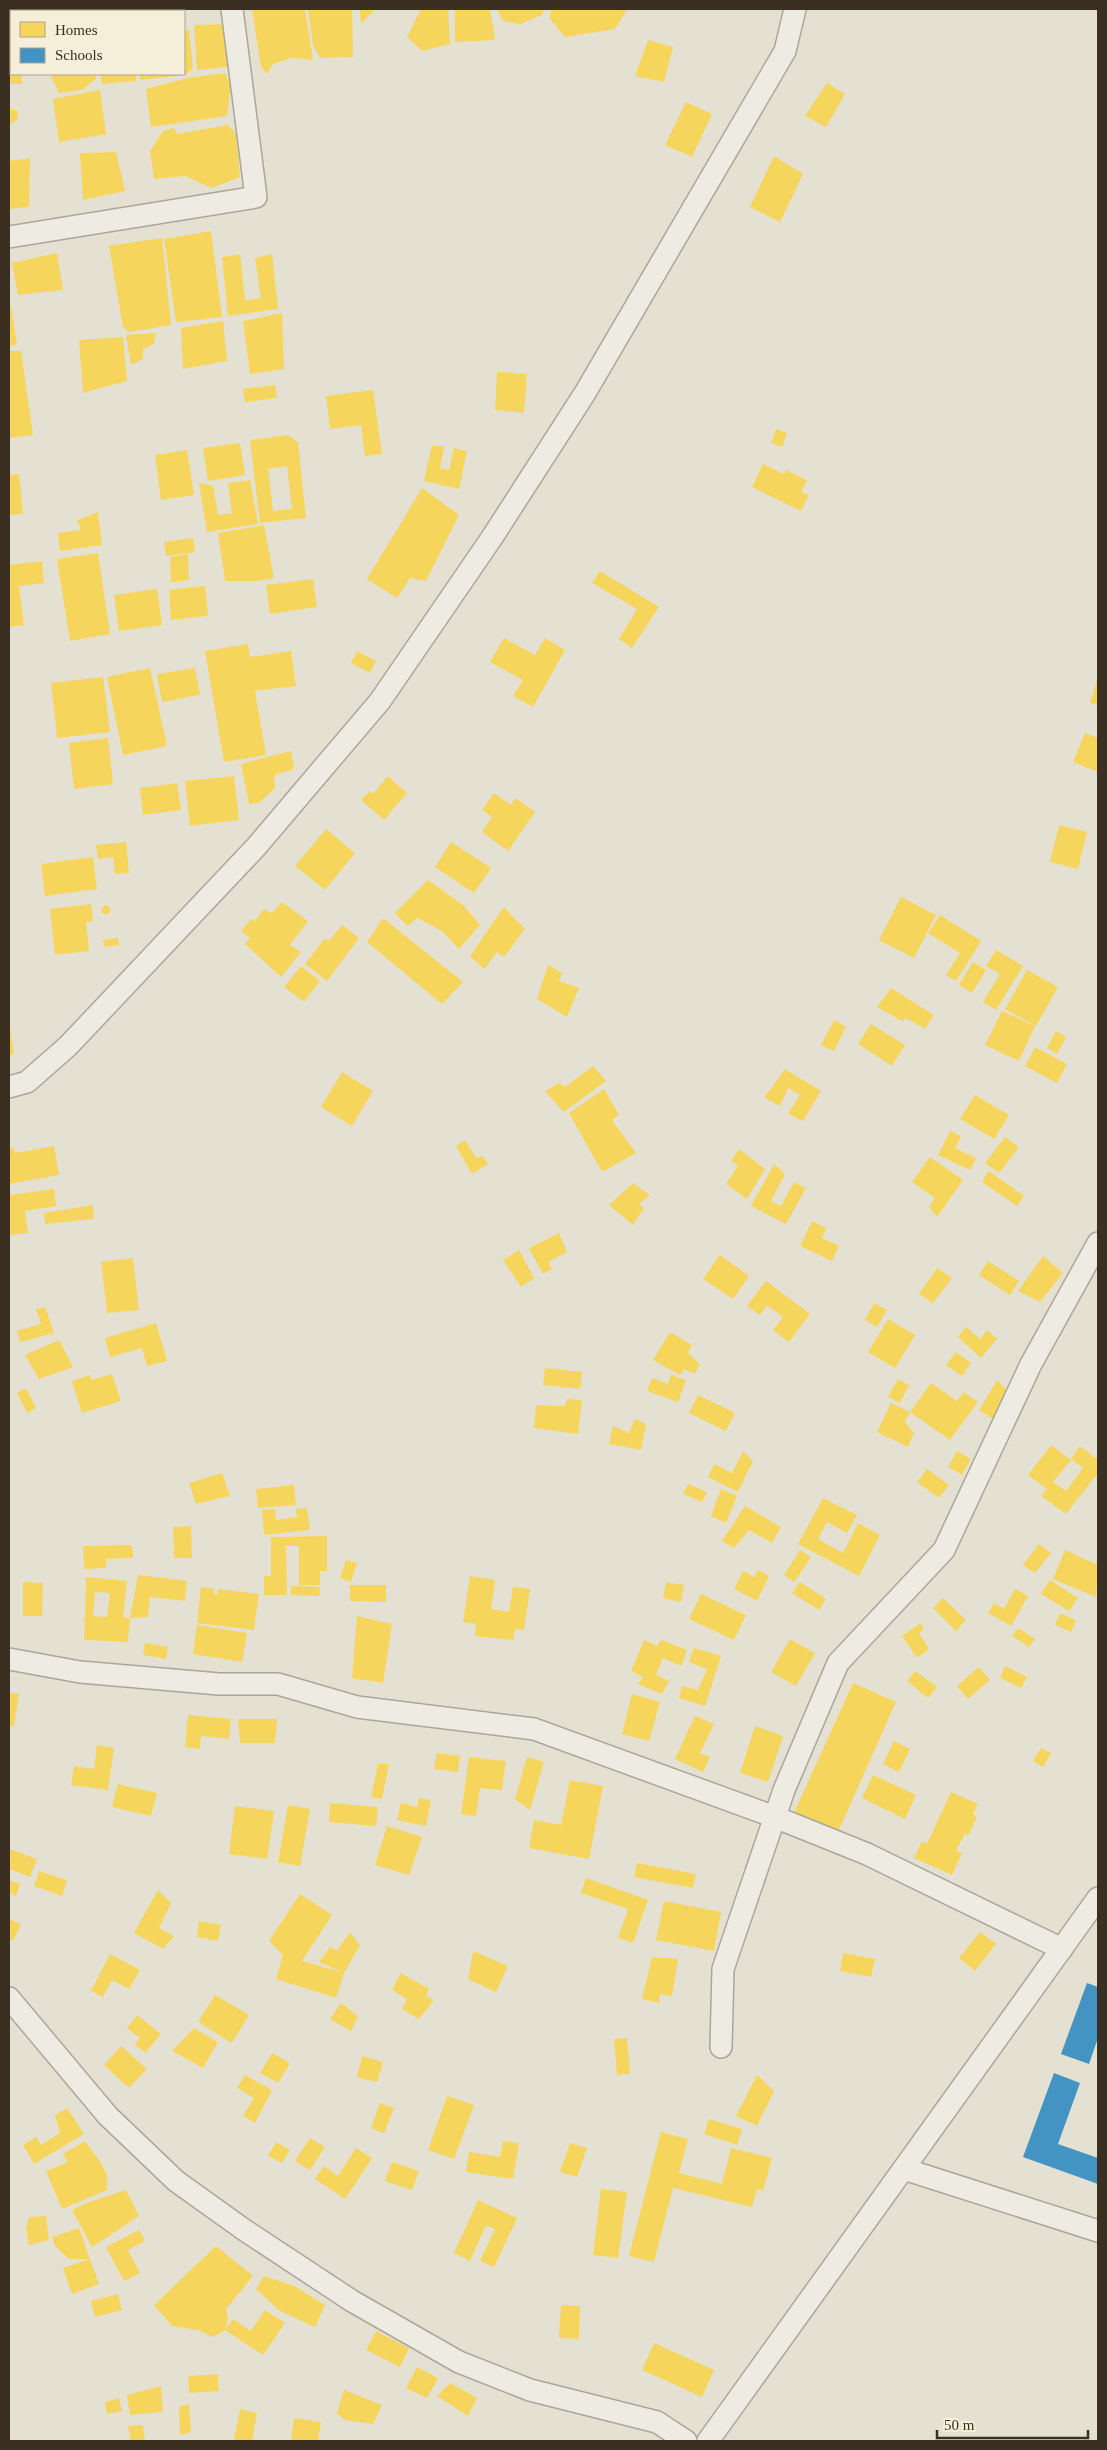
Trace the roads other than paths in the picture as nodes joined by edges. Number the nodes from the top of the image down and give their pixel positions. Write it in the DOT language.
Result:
graph roads {
  1 [pos="232,9"];
  2 [pos="794,9"];
  3 [pos="9,237"];
  4 [pos="9,1087"];
  5 [pos="1098,1243"];
  6 [pos="9,1659"];
  7 [pos="775,1817"];
  8 [pos="1098,1898"];
  9 [pos="1062,1949"];
  10 [pos="9,1998"];
  11 [pos="721,2048"];
  12 [pos="904,2169"];
  13 [pos="1098,2231"];
  14 [pos="686,2441"];
  15 [pos="708,2441"];
  1 -- 3 [label="street"];
  2 -- 4 [label="street"];
  5 -- 7 [label="street"];
  6 -- 7 [label="street"];
  7 -- 9 [label="street"];
  7 -- 11 [label="street"];
  8 -- 9 [label="street"];
  9 -- 12 [label="street"];
  10 -- 14 [label="street"];
  12 -- 13 [label="street"];
  12 -- 15 [label="street"];
}
